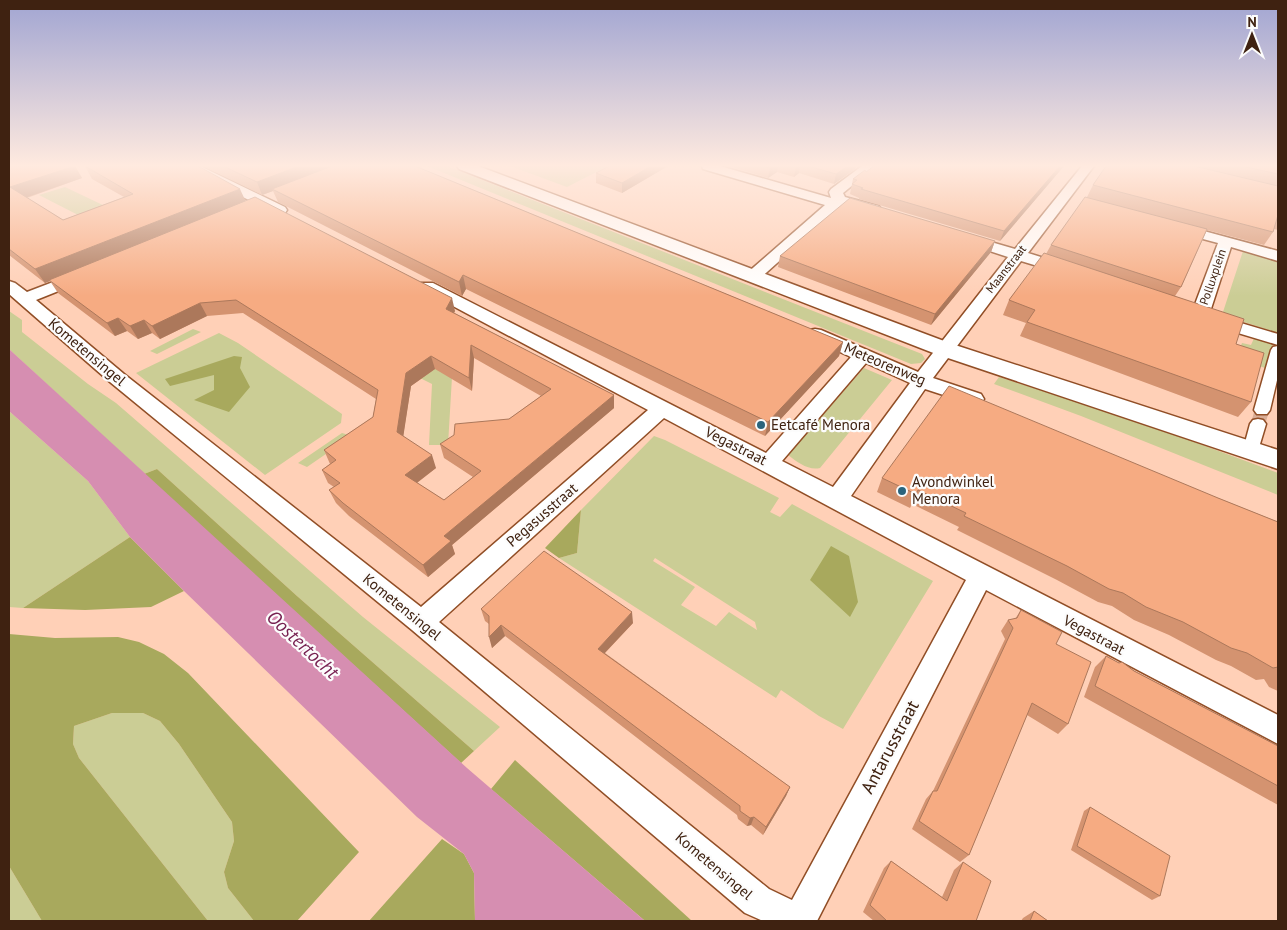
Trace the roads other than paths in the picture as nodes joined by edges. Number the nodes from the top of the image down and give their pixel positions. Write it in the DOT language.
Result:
graph roads {
  1 [pos="278,209"];
  2 [pos="577,209"];
  3 [pos="828,209"];
  4 [pos="870,209"];
  5 [pos="1053,209"];
  6 [pos="888,214"];
  7 [pos="295,218"];
  8 [pos="1166,225"];
  9 [pos="953,234"];
  10 [pos="1226,242"];
  11 [pos="1017,254"];
  12 [pos="1278,256"];
  13 [pos="90,273"];
  14 [pos="1082,275"];
  15 [pos="407,276"];
  16 [pos="752,277"];
  17 [pos="17,293"];
  18 [pos="801,328"];
  19 [pos="1278,340"];
  20 [pos="944,349"];
  21 [pos="1278,350"];
  22 [pos="864,354"];
  23 [pos="922,380"];
  24 [pos="663,408"];
  25 [pos="994,408"];
  26 [pos="1251,450"];
  27 [pos="1278,460"];
  28 [pos="769,463"];
  29 [pos="838,499"];
  30 [pos="982,574"];
  31 [pos="421,622"];
  32 [pos="1278,730"];
  33 [pos="799,921"];
  1 -- 7 [label="street"];
  2 -- 16 [label="street"];
  3 -- 16 [label="street"];
  4 -- 6 [label="street"];
  5 -- 11 [label="street, Maanstraat"];
  8 -- 10 [label="street"];
  9 -- 11 [label="street"];
  10 -- 12 [label="street, Polluxplein"];
  10 -- 19 [label="street, Polluxplein"];
  11 -- 14 [label="street"];
  11 -- 20 [label="street, Maanstraat"];
  13 -- 17 [label="street"];
  15 -- 24 [label="street, Vegastraat"];
  16 -- 20 [label="street"];
  17 -- 31 [label="street, Kometensingel"];
  18 -- 22 [label="street, Meteorenweg"];
  20 -- 23 [label="street, Maanstraat"];
  20 -- 26 [label="street"];
  21 -- 26 [label="street"];
  22 -- 23 [label="street, Meteorenweg"];
  22 -- 28 [label="street"];
  23 -- 25 [label="street, Meteorenweg"];
  23 -- 29 [label="street, Maanstraat"];
  24 -- 28 [label="street, Vegastraat"];
  24 -- 31 [label="street, Pegasusstraat"];
  26 -- 27 [label="street"];
  28 -- 29 [label="street, Vegastraat"];
  29 -- 30 [label="street, Vegastraat"];
  30 -- 32 [label="street, Vegastraat"];
  30 -- 33 [label="street, Antarusstraat"];
  31 -- 33 [label="street, Kometensingel"];
}
